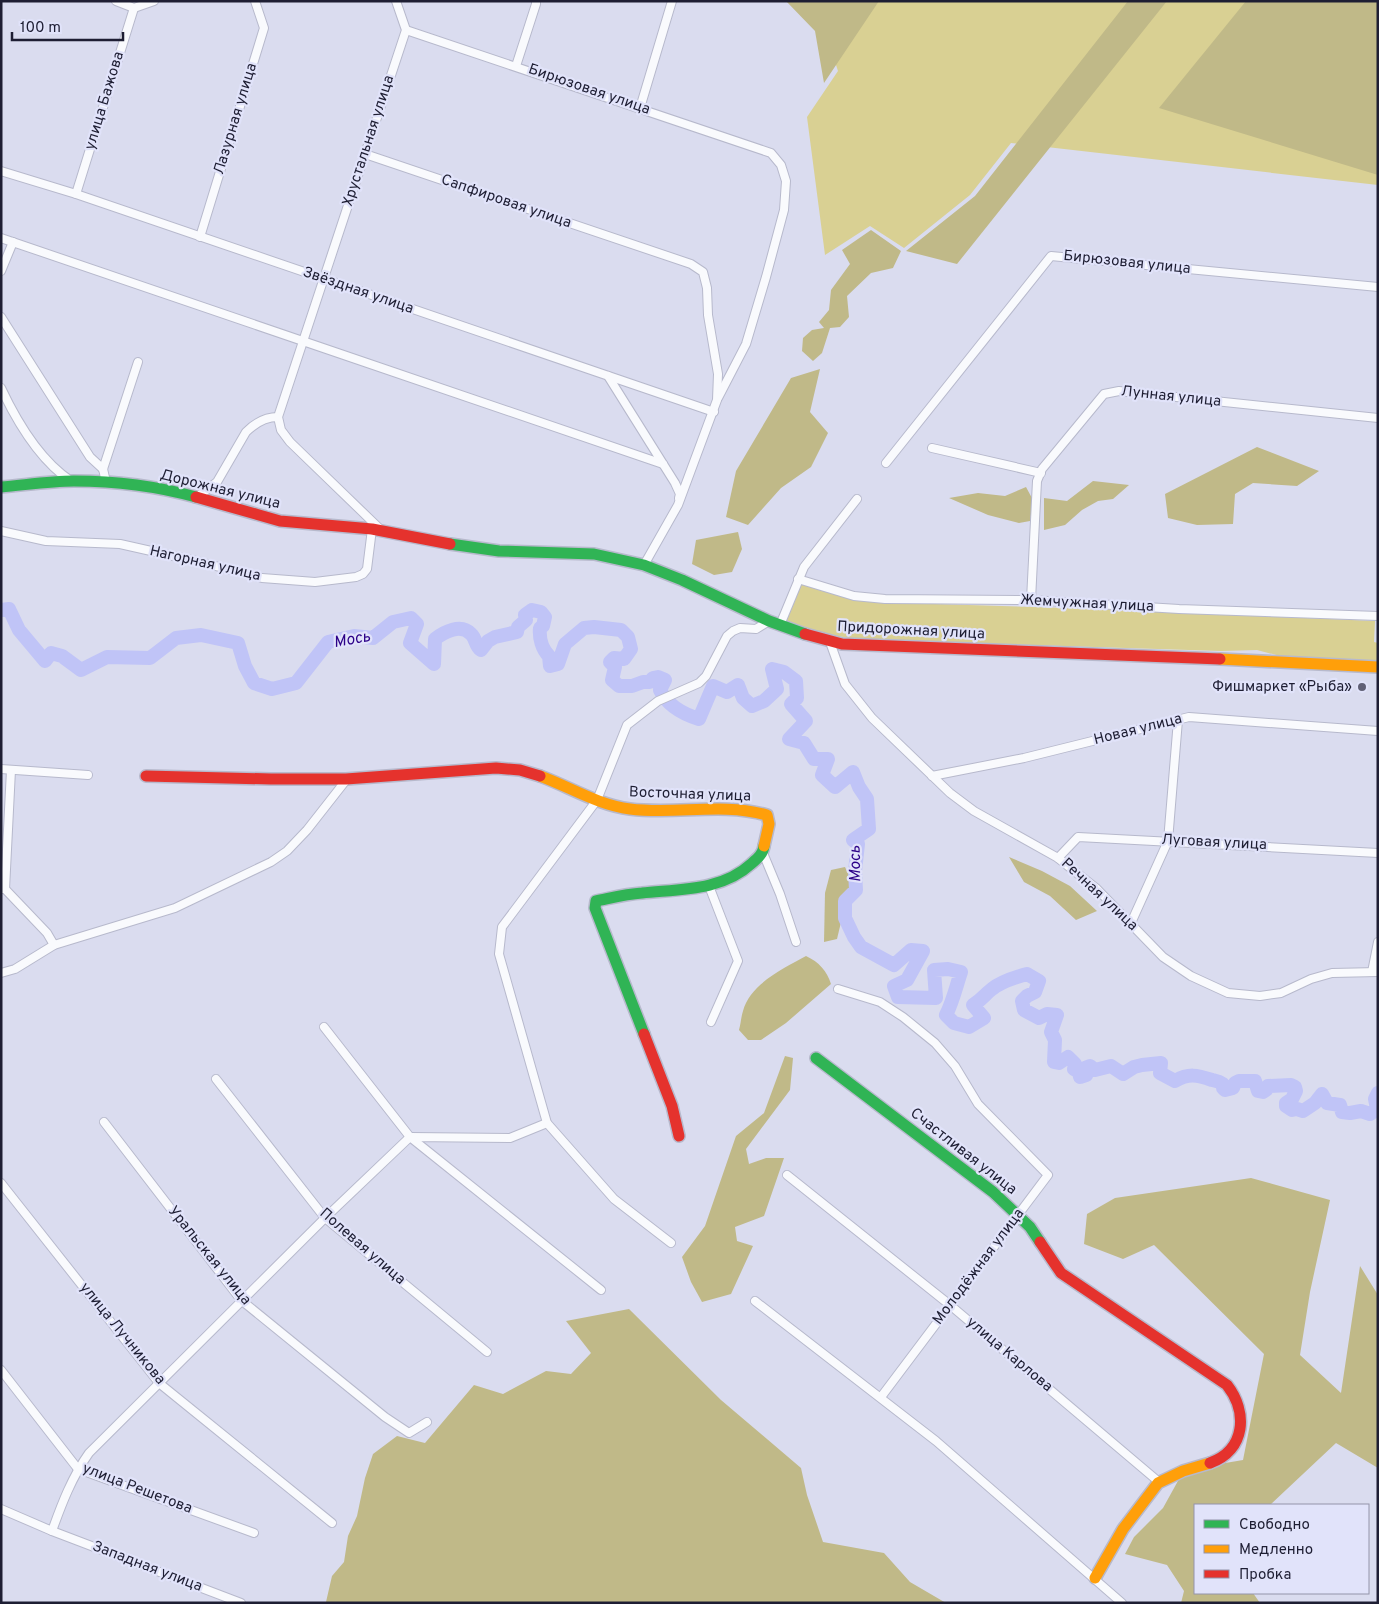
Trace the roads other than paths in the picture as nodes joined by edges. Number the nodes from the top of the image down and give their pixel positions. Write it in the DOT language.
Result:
graph roads {
  1 [pos="116,1"];
  2 [pos="154,1"];
  3 [pos="255,1"];
  4 [pos="396,1"];
  5 [pos="536,1"];
  6 [pos="672,1"];
  7 [pos="134,8"];
  8 [pos="406,30"];
  9 [pos="516,66"];
  10 [pos="640,108"];
  11 [pos="365,154"];
  12 [pos="1,171"];
  13 [pos="76,194"];
  14 [pos="200,237"];
  15 [pos="1,238"];
  16 [pos="13,242"];
  17 [pos="1,271"];
  18 [pos="323,280"];
  19 [pos="1378,288"];
  20 [pos="1,317"];
  21 [pos="303,341"];
  22 [pos="138,362"];
  23 [pos="608,376"];
  24 [pos="1,388"];
  25 [pos="717,400"];
  26 [pos="1,401"];
  27 [pos="714,412"];
  28 [pos="13,413"];
  29 [pos="278,417"];
  30 [pos="1378,418"];
  31 [pos="932,448"];
  32 [pos="886,463"];
  33 [pos="663,464"];
  34 [pos="103,469"];
  35 [pos="1041,473"];
  36 [pos="72,481"];
  37 [pos="106,482"];
  38 [pos="1,487"];
  39 [pos="196,498"];
  40 [pos="857,499"];
  41 [pos="678,505"];
  42 [pos="377,530"];
  43 [pos="1,532"];
  44 [pos="644,565"];
  45 [pos="798,579"];
  46 [pos="1031,600"];
  47 [pos="1378,616"];
  48 [pos="774,623"];
  49 [pos="830,642"];
  50 [pos="1378,667"];
  51 [pos="1178,720"];
  52 [pos="1378,731"];
  53 [pos="1,769"];
  54 [pos="11,770"];
  55 [pos="88,775"];
  56 [pos="146,776"];
  57 [pos="932,776"];
  58 [pos="347,779"];
  59 [pos="597,800"];
  60 [pos="1168,840"];
  61 [pos="1378,852"];
  62 [pos="762,853"];
  63 [pos="1058,858"];
  64 [pos="709,886"];
  65 [pos="3,889"];
  66 [pos="1131,924"];
  67 [pos="796,942"];
  68 [pos="1378,942"];
  69 [pos="54,946"];
  70 [pos="1375,972"];
  71 [pos="1,973"];
  72 [pos="838,989"];
  73 [pos="711,1022"];
  74 [pos="324,1027"];
  75 [pos="816,1058"];
  76 [pos="216,1079"];
  77 [pos="104,1122"];
  78 [pos="547,1123"];
  79 [pos="679,1136"];
  80 [pos="410,1137"];
  81 [pos="787,1175"];
  82 [pos="1,1182"];
  83 [pos="1018,1216"];
  84 [pos="325,1218"];
  85 [pos="671,1243"];
  86 [pos="601,1290"];
  87 [pos="241,1300"];
  88 [pos="755,1302"];
  89 [pos="950,1304"];
  90 [pos="487,1352"];
  91 [pos="1,1370"];
  92 [pos="159,1383"];
  93 [pos="881,1397"];
  94 [pos="427,1422"];
  95 [pos="78,1468"];
  96 [pos="1159,1482"];
  97 [pos="1,1509"];
  98 [pos="332,1523"];
  99 [pos="52,1531"];
  100 [pos="254,1533"];
  101 [pos="1095,1578"];
  102 [pos="241,1603"];
  103 [pos="1122,1603"];
  1 -- 7 [label="street"];
  2 -- 7 [label="street"];
  3 -- 14 [label="street, Лазурная улица"];
  4 -- 8 [label="street"];
  5 -- 9 [label="street"];
  6 -- 10 [label="street"];
  7 -- 13 [label="street, улица Бажова"];
  8 -- 9 [label="street, Бирюзовая улица"];
  8 -- 11 [label="street, Хрустальная улица"];
  9 -- 10 [label="street, Бирюзовая улица"];
  10 -- 25 [label="street, Бирюзовая улица"];
  11 -- 18 [label="street, Хрустальная улица"];
  11 -- 25 [label="street, Сапфировая улица"];
  12 -- 13 [label="street, Звёздная улица"];
  13 -- 14 [label="street, Звёздная улица"];
  14 -- 18 [label="street, Звёздная улица"];
  15 -- 16 [label="street"];
  16 -- 17 [label="street"];
  16 -- 21 [label="street"];
  18 -- 21 [label="street, Хрустальная улица"];
  18 -- 23 [label="street, Звёздная улица"];
  19 -- 32 [label="street, Бирюзовая улица"];
  20 -- 34 [label="street"];
  21 -- 29 [label="street, Хрустальная улица"];
  21 -- 33 [label="street"];
  22 -- 34 [label="street"];
  23 -- 27 [label="street, Звёздная улица"];
  23 -- 33 [label="street"];
  24 -- 28 [label="street"];
  25 -- 27 [label="street"];
  26 -- 28 [label="street"];
  27 -- 41 [label="street"];
  28 -- 36 [label="street"];
  29 -- 39 [label="street"];
  29 -- 42 [label="street"];
  30 -- 35 [label="street, Лунная улица"];
  31 -- 35 [label="street"];
  33 -- 41 [label="street"];
  34 -- 37 [label="street"];
  35 -- 46 [label="street, Лунная улица"];
  36 -- 37 [label="street, Дорожная улица"];
  36 -- 38 [label="street, Дорожная улица"];
  37 -- 39 [label="street, Дорожная улица"];
  39 -- 42 [label="street, Дорожная улица"];
  40 -- 45 [label="street"];
  41 -- 44 [label="street"];
  42 -- 43 [label="street, Нагорная улица"];
  42 -- 44 [label="street, Придорожная улица"];
  44 -- 48 [label="street, Придорожная улица"];
  45 -- 46 [label="street, Жемчужная улица"];
  45 -- 48 [label="street"];
  46 -- 47 [label="street, Жемчужная улица"];
  48 -- 49 [label="street, Придорожная улица"];
  48 -- 59 [label="street"];
  49 -- 50 [label="street, Придорожная улица"];
  49 -- 57 [label="street, Речная улица"];
  51 -- 52 [label="street, Новая улица"];
  51 -- 57 [label="street, Новая улица"];
  51 -- 60 [label="street"];
  53 -- 54 [label="street"];
  54 -- 55 [label="street"];
  54 -- 65 [label="street"];
  56 -- 58 [label="street, Восточная улица"];
  57 -- 63 [label="street, Речная улица"];
  58 -- 59 [label="street, Восточная улица"];
  58 -- 69 [label="street"];
  59 -- 62 [label="street, Восточная улица"];
  59 -- 78 [label="street"];
  60 -- 61 [label="street, Луговая улица"];
  60 -- 63 [label="street, Луговая улица"];
  60 -- 66 [label="street"];
  62 -- 64 [label="street"];
  62 -- 67 [label="street"];
  63 -- 66 [label="street, Речная улица"];
  64 -- 73 [label="street"];
  64 -- 79 [label="street"];
  65 -- 69 [label="street"];
  66 -- 70 [label="street, Речная улица"];
  68 -- 70 [label="street"];
  69 -- 71 [label="street"];
  72 -- 83 [label="street, Молодёжная улица"];
  74 -- 80 [label="street"];
  75 -- 83 [label="street, Счастливая улица"];
  76 -- 84 [label="street, Полевая улица"];
  77 -- 87 [label="street, Уральская улица"];
  78 -- 80 [label="street"];
  78 -- 85 [label="street"];
  80 -- 84 [label="street"];
  80 -- 86 [label="street"];
  81 -- 89 [label="street, улица Карлова"];
  82 -- 92 [label="street, улица Лучникова"];
  83 -- 89 [label="street, Молодёжная улица"];
  83 -- 96 [label="street, Счастливая улица"];
  84 -- 87 [label="street"];
  84 -- 90 [label="street, Полевая улица"];
  87 -- 92 [label="street"];
  87 -- 94 [label="street, Уральская улица"];
  88 -- 93 [label="street"];
  89 -- 93 [label="street, Молодёжная улица"];
  89 -- 96 [label="street, улица Карлова"];
  91 -- 95 [label="street, улица Решетова"];
  92 -- 95 [label="street"];
  92 -- 98 [label="street, улица Лучникова"];
  93 -- 101 [label="street"];
  95 -- 99 [label="street"];
  95 -- 100 [label="street, улица Решетова"];
  96 -- 101 [label="street"];
  97 -- 99 [label="street, Западная улица"];
  99 -- 102 [label="street, Западная улица"];
  101 -- 103 [label="street"];
}
